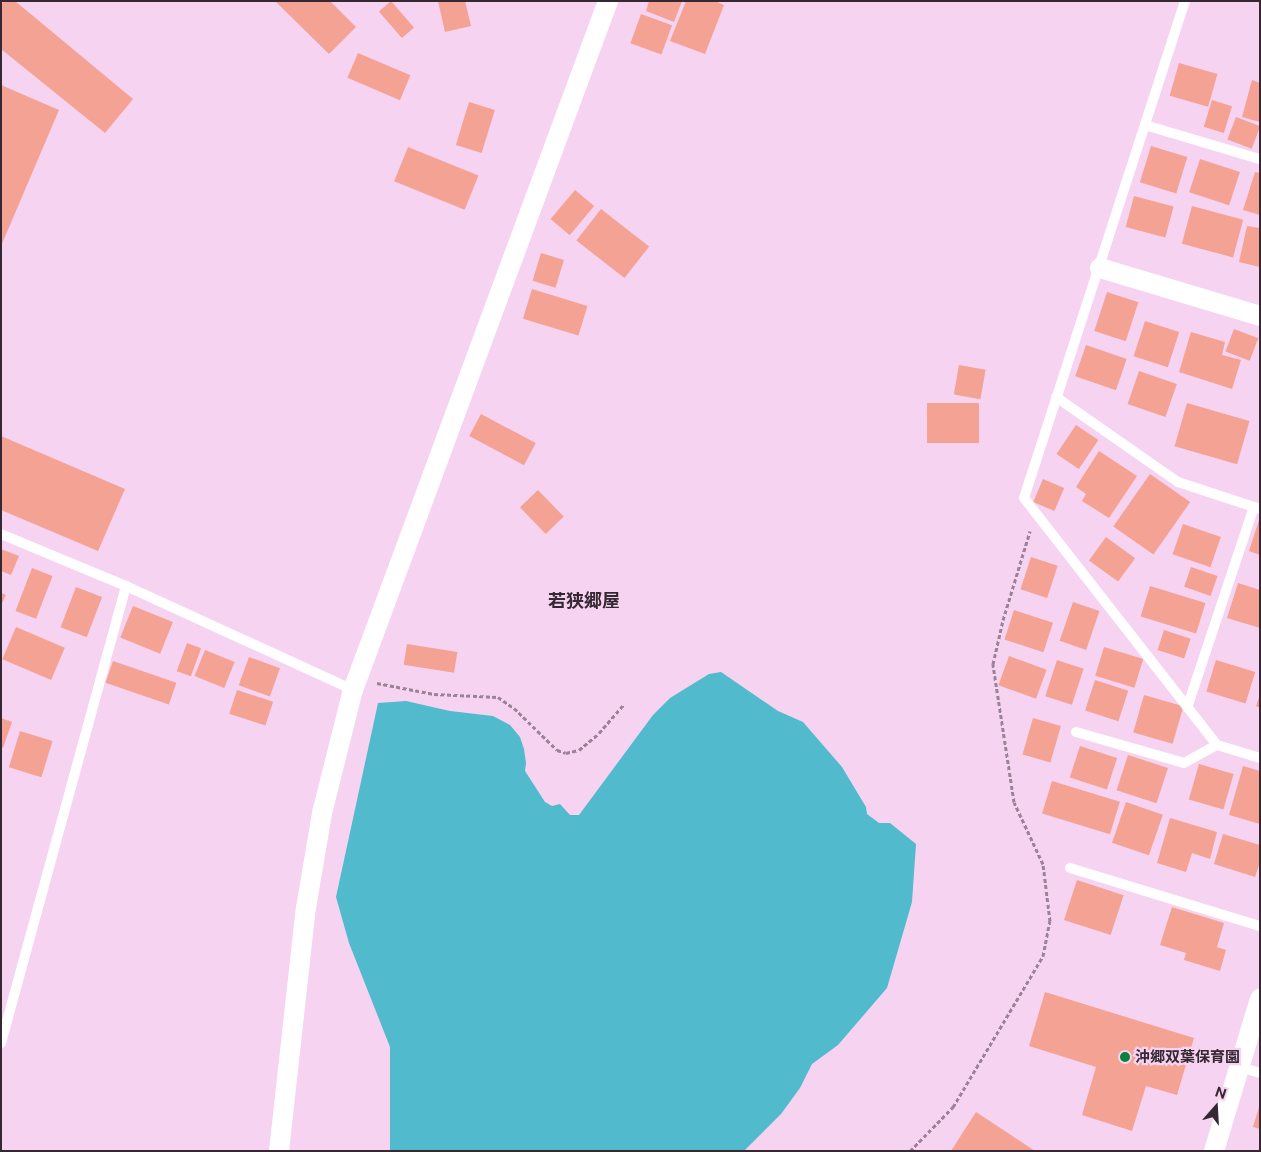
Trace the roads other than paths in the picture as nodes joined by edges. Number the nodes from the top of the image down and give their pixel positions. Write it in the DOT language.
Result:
graph roads {
  1 [pos="608,1"];
  2 [pos="1185,1"];
  3 [pos="1145,125"];
  4 [pos="1260,159"];
  5 [pos="1100,268"];
  6 [pos="1260,316"];
  7 [pos="1056,397"];
  8 [pos="1257,508"];
  9 [pos="1,534"];
  10 [pos="126,586"];
  11 [pos="355,684"];
  12 [pos="1188,705"];
  13 [pos="1076,732"];
  14 [pos="1217,745"];
  15 [pos="1260,758"];
  16 [pos="1070,868"];
  17 [pos="1260,926"];
  18 [pos="1260,999"];
  19 [pos="1,1042"];
  20 [pos="1239,1067"];
  21 [pos="1260,1073"];
  22 [pos="279,1151"];
  23 [pos="1214,1151"];
  1 -- 11 [label="street"];
  2 -- 3 [label="lane"];
  3 -- 4 [label="lane"];
  3 -- 5 [label="lane"];
  5 -- 6 [label="street"];
  5 -- 7 [label="lane"];
  7 -- 8 [label="lane"];
  7 -- 12 [label="lane"];
  8 -- 12 [label="lane"];
  9 -- 10 [label="lane"];
  10 -- 11 [label="lane"];
  10 -- 19 [label="lane"];
  11 -- 22 [label="street"];
  12 -- 14 [label="lane"];
  13 -- 14 [label="lane"];
  14 -- 15 [label="lane"];
  16 -- 17 [label="lane"];
  18 -- 20 [label="street"];
  20 -- 21 [label="lane"];
  20 -- 23 [label="street"];
}
